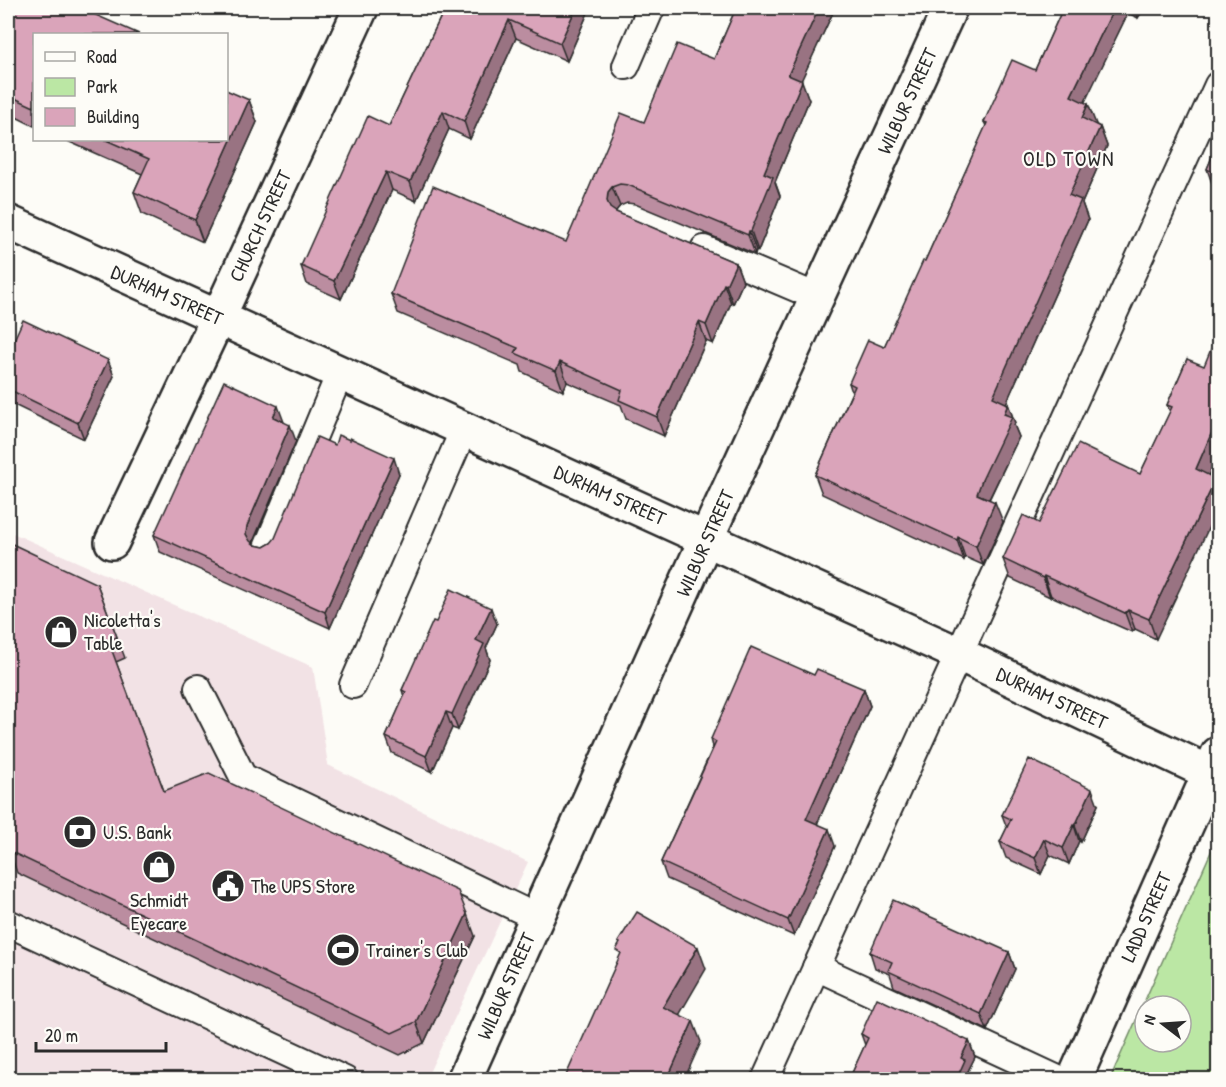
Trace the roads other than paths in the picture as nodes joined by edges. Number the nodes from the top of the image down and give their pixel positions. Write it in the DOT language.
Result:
graph roads {
  1 [pos="361,8"];
  2 [pos="651,8"];
  3 [pos="950,8"];
  4 [pos="626,66"];
  5 [pos="1218,85"];
  6 [pos="8,222"];
  7 [pos="681,240"];
  8 [pos="817,297"];
  9 [pos="218,318"];
  10 [pos="340,373"];
  11 [pos="464,429"];
  12 [pos="706,539"];
  13 [pos="112,542"];
  14 [pos="267,548"];
  15 [pos="959,654"];
  16 [pos="352,685"];
  17 [pos="198,688"];
  18 [pos="1214,764"];
  19 [pos="536,917"];
  20 [pos="8,922"];
  21 [pos="816,968"];
  22 [pos="345,1080"];
  23 [pos="464,1080"];
  24 [pos="765,1080"];
  25 [pos="1060,1080"];
  26 [pos="1074,1080"];
  1 -- 9 [label="street, CHURCH STREET"];
  2 -- 4 [label="lane"];
  3 -- 8 [label="street, WILBUR STREET"];
  5 -- 15 [label="lane"];
  6 -- 9 [label="street, DURHAM STREET"];
  7 -- 8 [label="lane"];
  8 -- 12 [label="street, WILBUR STREET"];
  9 -- 10 [label="street, DURHAM STREET"];
  9 -- 13 [label="street, CHURCH STREET"];
  10 -- 11 [label="street, DURHAM STREET"];
  10 -- 14 [label="lane"];
  11 -- 12 [label="street, DURHAM STREET"];
  11 -- 16 [label="lane"];
  12 -- 15 [label="street, DURHAM STREET"];
  12 -- 19 [label="street, WILBUR STREET"];
  15 -- 18 [label="street, DURHAM STREET"];
  15 -- 21 [label="lane"];
  17 -- 19 [label="lane"];
  18 -- 26 [label="street, LADD STREET"];
  19 -- 23 [label="street, WILBUR STREET"];
  20 -- 22 [label="lane"];
  21 -- 24 [label="lane"];
  21 -- 25 [label="lane"];
}
